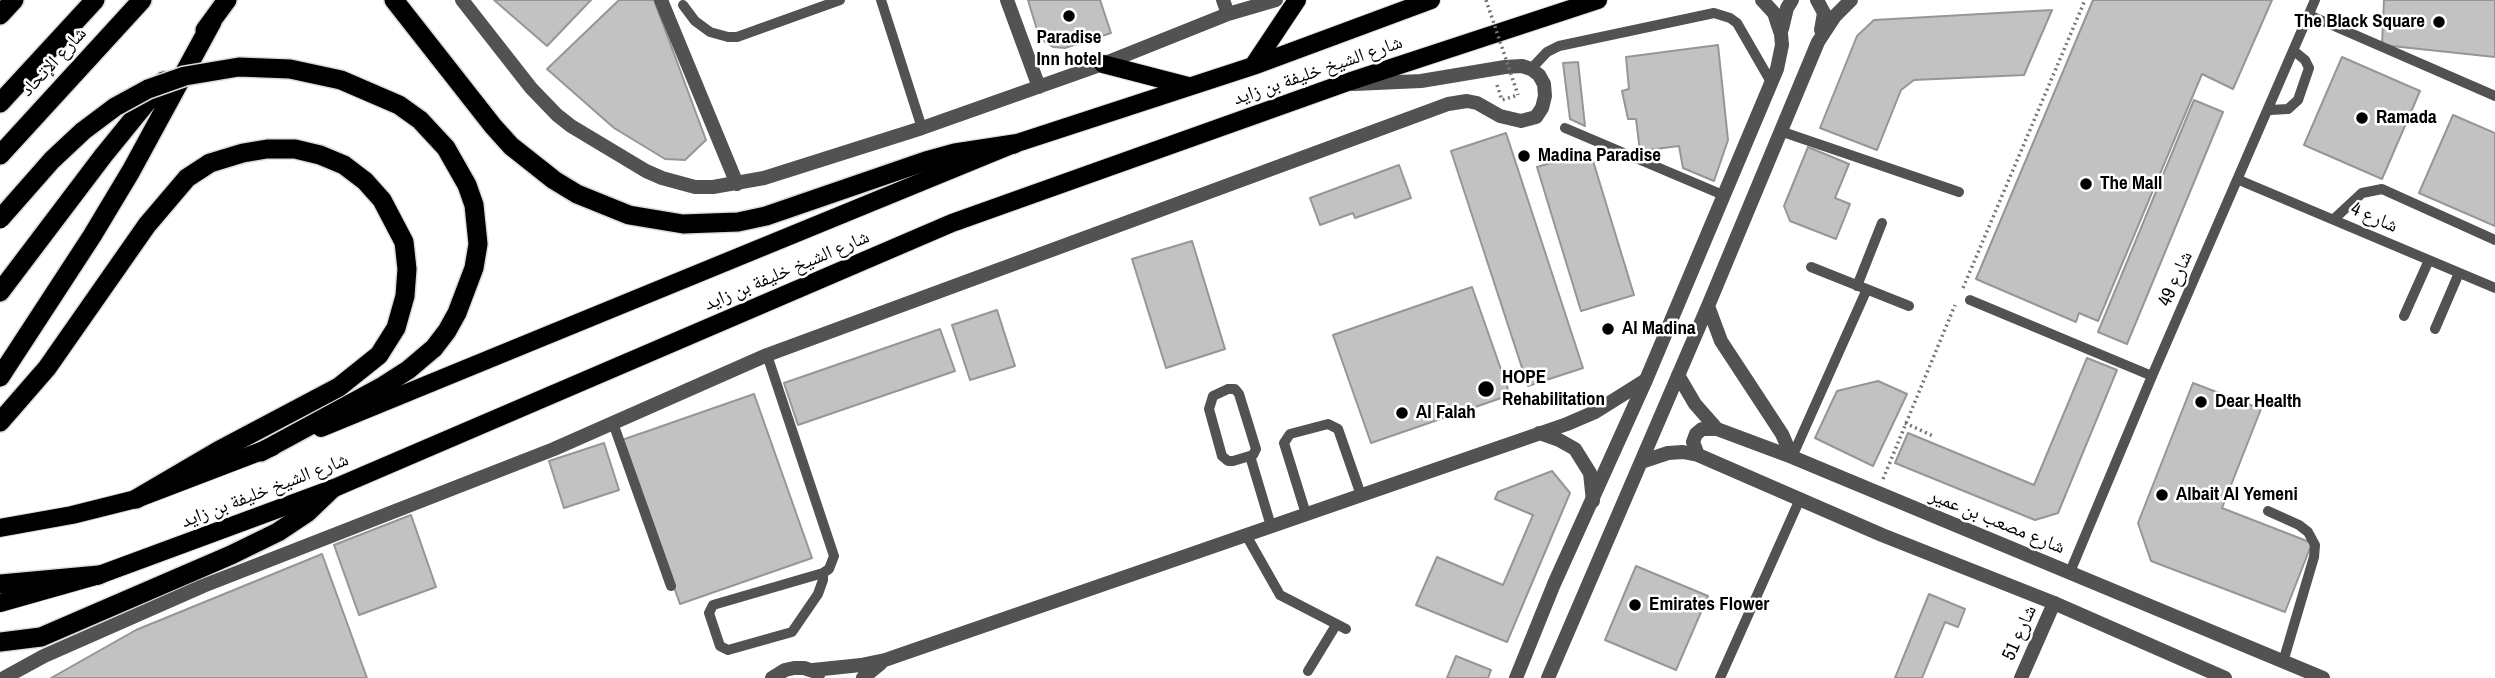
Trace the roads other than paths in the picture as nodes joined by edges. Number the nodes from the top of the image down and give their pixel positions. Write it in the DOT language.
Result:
graph roads {
  1 [pos="14,0"];
  2 [pos="95,0"];
  3 [pos="142,0"];
  4 [pos="227,0"];
  5 [pos="394,0"];
  6 [pos="462,0"];
  7 [pos="661,0"];
  8 [pos="840,0"];
  9 [pos="881,0"];
  10 [pos="1007,0"];
  11 [pos="1276,0"];
  12 [pos="1297,0"];
  13 [pos="1431,0"];
  14 [pos="1598,0"];
  15 [pos="1762,0"];
  16 [pos="1792,0"];
  17 [pos="1817,0"];
  18 [pos="1851,0"];
  19 [pos="2315,0"];
  20 [pos="683,5"];
  21 [pos="1226,7"];
  22 [pos="0,15"];
  23 [pos="2309,15"];
  24 [pos="212,22"];
  25 [pos="1781,34"];
  26 [pos="1818,42"];
  27 [pos="2294,51"];
  28 [pos="1103,64"];
  29 [pos="1253,66"];
  30 [pos="1531,69"];
  31 [pos="1771,82"];
  32 [pos="1342,84"];
  33 [pos="1188,86"];
  34 [pos="1040,87"];
  35 [pos="2495,96"];
  36 [pos="0,103"];
  37 [pos="2270,110"];
  38 [pos="922,128"];
  39 [pos="1565,128"];
  40 [pos="1780,131"];
  41 [pos="1014,144"];
  42 [pos="0,155"];
  43 [pos="2239,180"];
  44 [pos="737,184"];
  45 [pos="1959,192"];
  46 [pos="1723,195"];
  47 [pos="0,219"];
  48 [pos="2334,219"];
  49 [pos="1882,223"];
  50 [pos="2495,240"];
  51 [pos="2429,260"];
  52 [pos="1811,267"];
  53 [pos="2459,273"];
  54 [pos="1862,288"];
  55 [pos="2495,288"];
  56 [pos="0,292"];
  57 [pos="1970,300"];
  58 [pos="1708,306"];
  59 [pos="1909,306"];
  60 [pos="2404,316"];
  61 [pos="2435,329"];
  62 [pos="767,355"];
  63 [pos="1678,375"];
  64 [pos="2152,376"];
  65 [pos="0,377"];
  66 [pos="1646,380"];
  67 [pos="0,422"];
  68 [pos="613,423"];
  69 [pos="1717,429"];
  70 [pos="1539,433"];
  71 [pos="261,452"];
  72 [pos="1698,455"];
  73 [pos="1250,456"];
  74 [pos="1792,457"];
  75 [pos="1641,462"];
  76 [pos="332,489"];
  77 [pos="1361,495"];
  78 [pos="136,499"];
  79 [pos="1800,499"];
  80 [pos="1593,501"];
  81 [pos="2267,511"];
  82 [pos="1306,514"];
  83 [pos="1271,526"];
  84 [pos="0,528"];
  85 [pos="1246,535"];
  86 [pos="823,572"];
  87 [pos="2070,572"];
  88 [pos="99,575"];
  89 [pos="0,584"];
  90 [pos="671,586"];
  91 [pos="0,603"];
  92 [pos="2054,603"];
  93 [pos="41,637"];
  94 [pos="0,642"];
  95 [pos="0,654"];
  96 [pos="885,660"];
  97 [pos="2283,662"];
  98 [pos="1308,671"];
  99 [pos="819,674"];
  100 [pos="4,678"];
  101 [pos="772,678"];
  102 [pos="863,678"];
  103 [pos="1516,678"];
  104 [pos="1548,678"];
  105 [pos="1720,678"];
  106 [pos="2021,678"];
  107 [pos="2225,678"];
  108 [pos="2323,678"];
  1 -- 22 [label="highway"];
  2 -- 36 [label="highway, شارع الإتحاد"];
  3 -- 42 [label="highway, شارع الإتحاد"];
  4 -- 24 [label="highway"];
  5 -- 41 [label="highway"];
  6 -- 44 [label="street"];
  7 -- 44 [label="street"];
  8 -- 20 [label="lane"];
  9 -- 38 [label="lane"];
  10 -- 34 [label="street"];
  11 -- 21 [label="street"];
  12 -- 29 [label="main road"];
  13 -- 29 [label="main road, شارع الشيخ خليفة بن زايد"];
  14 -- 32 [label="main road, شارع الشيخ خليفة بن زايد"];
  15 -- 25 [label="street"];
  16 -- 25 [label="street"];
  17 -- 26 [label="street"];
  18 -- 26 [label="street"];
  19 -- 23 [label="lane, شارع 49"];
  21 -- 28 [label="street"];
  23 -- 27 [label="lane, شارع 49"];
  23 -- 35 [label="lane"];
  24 -- 56 [label="highway"];
  24 -- 65 [label="highway"];
  25 -- 31 [label="street"];
  26 -- 40 [label="street"];
  27 -- 37 [label="lane, شارع 49"];
  27 -- 37 [label="lane"];
  28 -- 33 [label="main road"];
  28 -- 34 [label="street"];
  29 -- 33 [label="main road, شارع الشيخ خليفة بن زايد"];
  30 -- 31 [label="lane"];
  30 -- 32 [label="street"];
  30 -- 62 [label="street"];
  31 -- 46 [label="street"];
  32 -- 76 [label="main road, شارع الشيخ خليفة بن زايد"];
  33 -- 41 [label="main road, شارع الشيخ خليفة بن زايد"];
  34 -- 38 [label="street"];
  37 -- 43 [label="lane, شارع 49"];
  38 -- 44 [label="street"];
  39 -- 46 [label="lane"];
  40 -- 45 [label="lane"];
  40 -- 58 [label="street"];
  41 -- 71 [label="main road, شارع الشيخ خليفة بن زايد"];
  43 -- 48 [label="lane, شارع 4"];
  43 -- 64 [label="lane, شارع 49"];
  46 -- 66 [label="street"];
  47 -- 71 [label="highway, bridge"];
  48 -- 50 [label="lane"];
  48 -- 51 [label="lane, شارع 4"];
  49 -- 54 [label="lane"];
  51 -- 53 [label="lane, شارع 4"];
  51 -- 60 [label="lane"];
  52 -- 54 [label="lane"];
  53 -- 55 [label="lane, شارع 4"];
  53 -- 61 [label="lane"];
  54 -- 59 [label="lane"];
  54 -- 74 [label="lane"];
  57 -- 64 [label="lane"];
  58 -- 63 [label="street"];
  58 -- 74 [label="street"];
  62 -- 68 [label="street"];
  62 -- 86 [label="lane"];
  63 -- 69 [label="street, شارع مصعب بن عمير"];
  63 -- 75 [label="street"];
  64 -- 87 [label="lane, شارع 49"];
  66 -- 70 [label="street"];
  66 -- 80 [label="street"];
  67 -- 78 [label="highway"];
  68 -- 90 [label="lane"];
  68 -- 100 [label="street"];
  69 -- 72 [label="street"];
  69 -- 74 [label="street, شارع مصعب بن عمير"];
  70 -- 77 [label="street"];
  70 -- 80 [label="street"];
  71 -- 78 [label="main road, شارع الشيخ خليفة بن زايد"];
  72 -- 75 [label="street"];
  72 -- 79 [label="street"];
  73 -- 73 [label="lane"];
  73 -- 83 [label="lane"];
  74 -- 87 [label="street, شارع مصعب بن عمير"];
  75 -- 104 [label="street"];
  76 -- 88 [label="main road, شارع الشيخ خليفة بن زايد"];
  76 -- 93 [label="highway"];
  77 -- 82 [label="street"];
  77 -- 82 [label="lane"];
  78 -- 84 [label="main road, شارع الشيخ خليفة بن زايد"];
  79 -- 92 [label="street"];
  79 -- 105 [label="lane"];
  80 -- 103 [label="street"];
  81 -- 97 [label="lane"];
  82 -- 83 [label="street"];
  83 -- 85 [label="street"];
  85 -- 96 [label="street"];
  85 -- 98 [label="lane"];
  86 -- 86 [label="lane"];
  87 -- 97 [label="street, شارع مصعب بن عمير"];
  88 -- 89 [label="highway"];
  88 -- 91 [label="main road, شارع الشيخ خليفة بن زايد"];
  92 -- 106 [label="street, شارع 51"];
  92 -- 107 [label="street"];
  93 -- 94 [label="highway"];
  93 -- 95 [label="highway"];
  96 -- 99 [label="street"];
  96 -- 102 [label="street"];
  97 -- 108 [label="street, شارع مصعب بن عمير"];
  99 -- 101 [label="street"];
}
